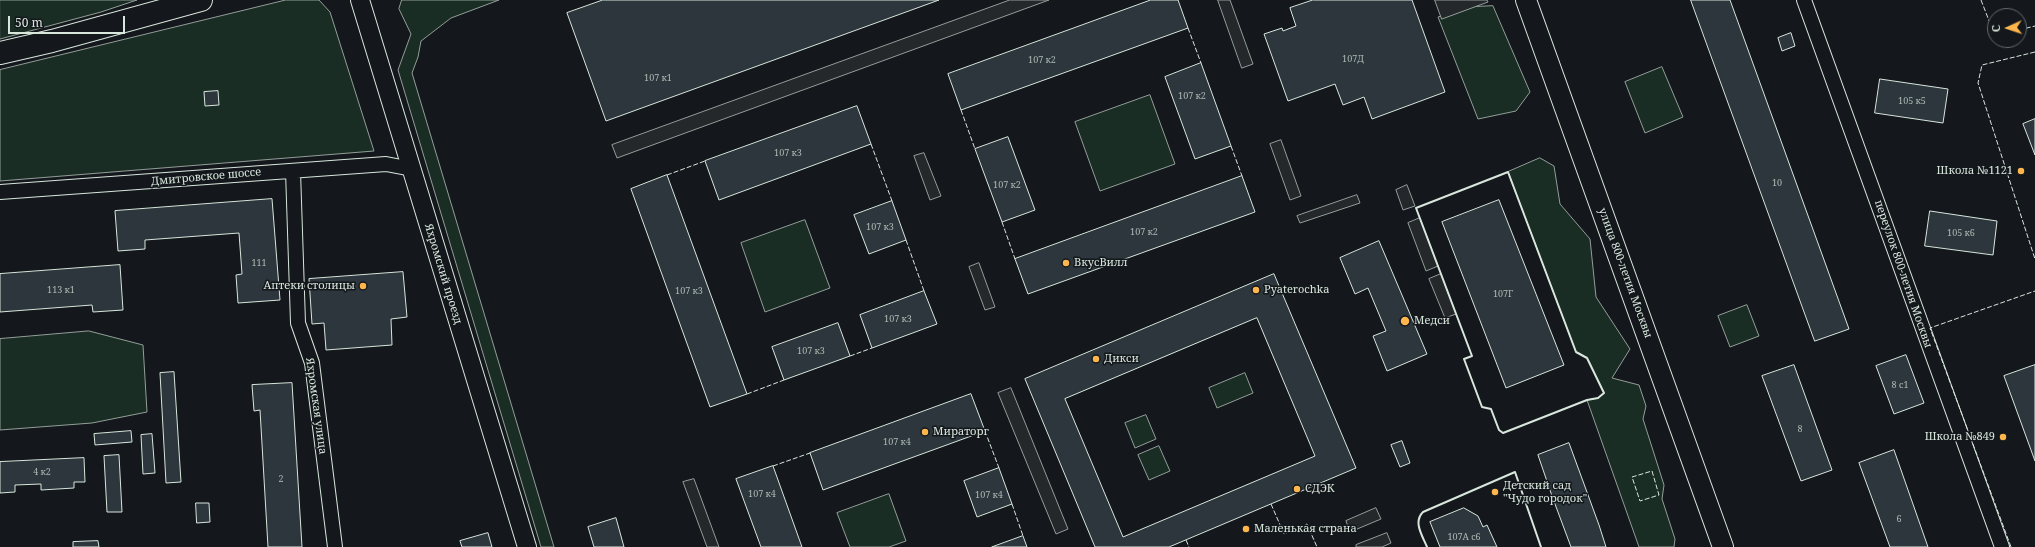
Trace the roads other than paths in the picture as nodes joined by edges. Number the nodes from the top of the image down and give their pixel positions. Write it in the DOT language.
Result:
graph roads {
  1 [pos="201,0"];
  2 [pos="360,0"];
  3 [pos="1526,0"];
  4 [pos="1804,0"];
  5 [pos="0,53"];
  6 [pos="412,169"];
  7 [pos="293,171"];
  8 [pos="0,192"];
  9 [pos="335,547"];
  10 [pos="526,547"];
  11 [pos="1723,547"];
  12 [pos="2002,547"];
  1 -- 5 [label="main road"];
  2 -- 6 [label="street, Яхромский проезд"];
  3 -- 11 [label="main road, улица 800-летия Москвы"];
  4 -- 12 [label="street, переулок 800-летия Москвы"];
  6 -- 7 [label="street, Дмитровское шоссе"];
  6 -- 10 [label="street, Яхромский проезд"];
  7 -- 8 [label="street, Дмитровское шоссе"];
  7 -- 9 [label="street, Яхромская улица"];
}
